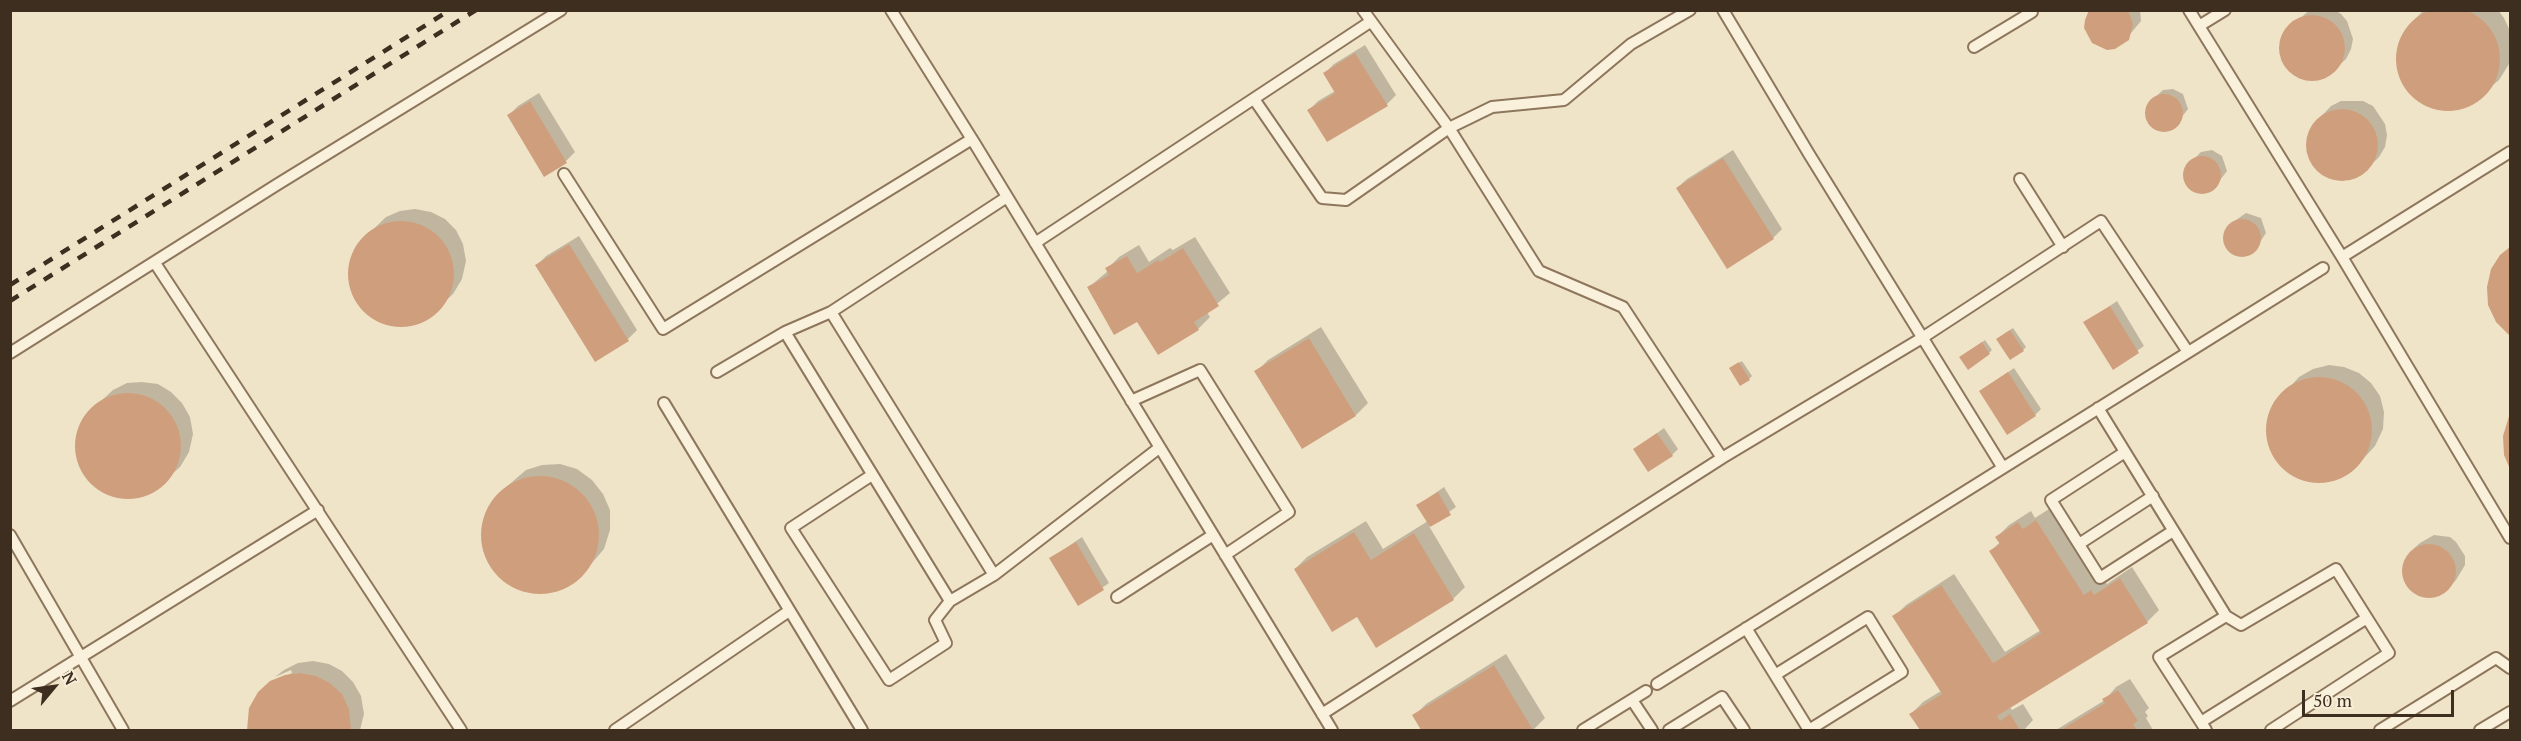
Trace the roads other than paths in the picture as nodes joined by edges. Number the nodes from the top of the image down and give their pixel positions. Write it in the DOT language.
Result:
graph roads {
  1 [pos="561,10"];
  2 [pos="891,10"];
  3 [pos="1363,10"];
  4 [pos="1690,10"];
  5 [pos="1723,10"];
  6 [pos="2189,10"];
  7 [pos="2225,10"];
  8 [pos="2032,11"];
  9 [pos="1370,22"];
  10 [pos="2199,26"];
  11 [pos="1974,47"];
  12 [pos="1254,99"];
  13 [pos="1449,128"];
  14 [pos="972,139"];
  15 [pos="2511,152"];
  16 [pos="564,174"];
  17 [pos="2020,179"];
  18 [pos="1007,197"];
  19 [pos="1035,243"];
  20 [pos="2063,247"];
  21 [pos="2342,257"];
  22 [pos="155,263"];
  23 [pos="2323,268"];
  24 [pos="831,312"];
  25 [pos="785,332"];
  26 [pos="1923,338"];
  27 [pos="2188,352"];
  28 [pos="10,354"];
  29 [pos="717,372"];
  30 [pos="1131,401"];
  31 [pos="664,404"];
  32 [pos="2098,408"];
  33 [pos="1160,448"];
  34 [pos="2125,452"];
  35 [pos="1722,458"];
  36 [pos="2003,468"];
  37 [pos="872,474"];
  38 [pos="2153,496"];
  39 [pos="318,510"];
  40 [pos="2174,531"];
  41 [pos="10,536"];
  42 [pos="1213,536"];
  43 [pos="2511,538"];
  44 [pos="2079,544"];
  45 [pos="1225,555"];
  46 [pos="994,574"];
  47 [pos="1117,597"];
  48 [pos="950,601"];
  49 [pos="789,611"];
  50 [pos="2226,616"];
  51 [pos="2367,618"];
  52 [pos="1746,628"];
  53 [pos="80,658"];
  54 [pos="2511,668"];
  55 [pos="1775,675"];
  56 [pos="1657,684"];
  57 [pos="1646,691"];
  58 [pos="1632,700"];
  59 [pos="10,701"];
  60 [pos="2511,712"];
  61 [pos="1322,714"];
  62 [pos="2204,726"];
  63 [pos="123,730"];
  64 [pos="461,730"];
  65 [pos="615,730"];
  66 [pos="862,730"];
  67 [pos="1332,730"];
  68 [pos="1583,730"];
  69 [pos="1652,730"];
  70 [pos="1669,730"];
  71 [pos="1744,730"];
  72 [pos="1809,730"];
  73 [pos="2271,730"];
  74 [pos="2380,730"];
  75 [pos="2480,730"];
  1 -- 22 [label="lane"];
  2 -- 14 [label="lane"];
  3 -- 9 [label="lane"];
  4 -- 13 [label="lane"];
  5 -- 26 [label="lane"];
  6 -- 10 [label="lane"];
  7 -- 10 [label="lane"];
  8 -- 11 [label="lane"];
  9 -- 12 [label="lane"];
  9 -- 13 [label="lane"];
  10 -- 21 [label="lane"];
  12 -- 13 [label="lane"];
  12 -- 19 [label="lane"];
  13 -- 35 [label="lane"];
  14 -- 16 [label="lane"];
  14 -- 18 [label="lane"];
  15 -- 21 [label="lane"];
  17 -- 20 [label="lane"];
  18 -- 19 [label="lane"];
  18 -- 24 [label="lane"];
  19 -- 30 [label="lane"];
  20 -- 26 [label="lane"];
  20 -- 27 [label="lane"];
  21 -- 43 [label="lane"];
  22 -- 28 [label="lane"];
  22 -- 39 [label="lane"];
  23 -- 27 [label="lane"];
  24 -- 25 [label="lane"];
  24 -- 46 [label="lane"];
  25 -- 29 [label="lane"];
  25 -- 37 [label="lane"];
  26 -- 35 [label="lane"];
  26 -- 36 [label="lane"];
  27 -- 32 [label="lane"];
  30 -- 33 [label="lane"];
  30 -- 45 [label="lane"];
  31 -- 49 [label="lane"];
  32 -- 34 [label="lane"];
  32 -- 36 [label="lane"];
  33 -- 42 [label="lane"];
  33 -- 46 [label="lane"];
  34 -- 38 [label="lane"];
  34 -- 44 [label="lane"];
  35 -- 61 [label="lane"];
  36 -- 52 [label="lane"];
  37 -- 48 [label="lane"];
  37 -- 48 [label="lane"];
  38 -- 40 [label="lane"];
  38 -- 44 [label="lane"];
  39 -- 53 [label="lane"];
  39 -- 64 [label="lane"];
  40 -- 44 [label="lane"];
  40 -- 50 [label="lane"];
  41 -- 53 [label="lane"];
  42 -- 45 [label="lane"];
  42 -- 47 [label="lane"];
  45 -- 61 [label="lane"];
  46 -- 48 [label="lane"];
  49 -- 65 [label="lane"];
  49 -- 66 [label="lane"];
  50 -- 51 [label="lane"];
  50 -- 62 [label="lane"];
  51 -- 62 [label="lane"];
  51 -- 73 [label="lane"];
  52 -- 55 [label="lane"];
  52 -- 56 [label="lane"];
  53 -- 59 [label="lane"];
  53 -- 63 [label="lane"];
  54 -- 74 [label="lane"];
  55 -- 72 [label="lane"];
  55 -- 72 [label="lane"];
  57 -- 58 [label="lane"];
  58 -- 68 [label="lane"];
  58 -- 69 [label="lane"];
  60 -- 75 [label="lane"];
  61 -- 67 [label="lane"];
  70 -- 71 [label="lane"];
}
